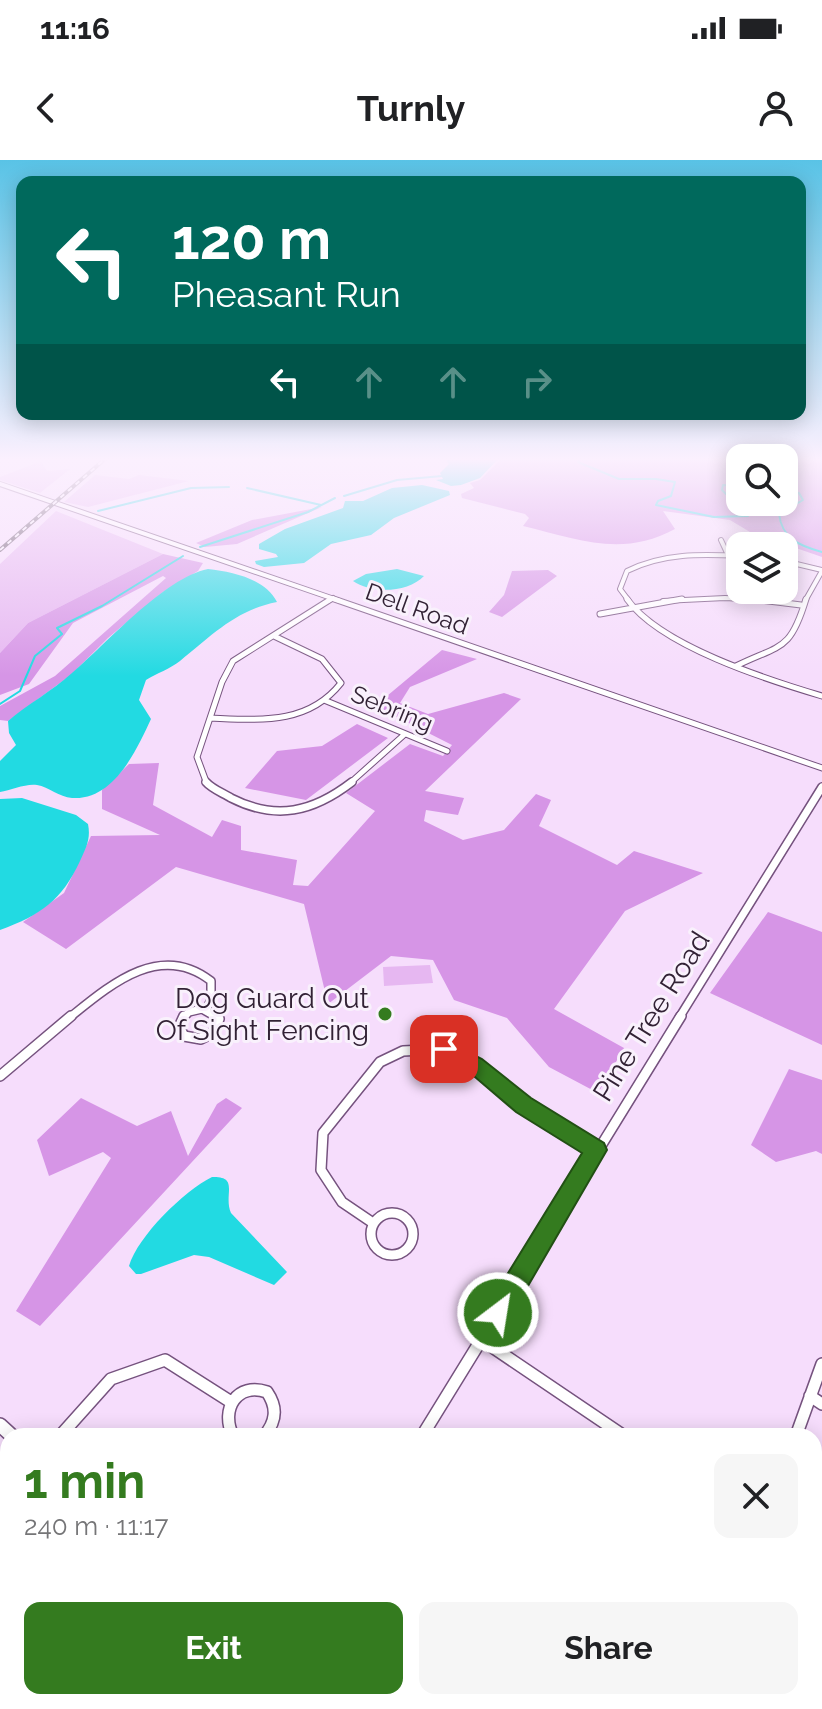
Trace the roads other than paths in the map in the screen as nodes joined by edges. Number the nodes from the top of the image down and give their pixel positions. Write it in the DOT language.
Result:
graph roads {
  1 [pos="138,531"];
  2 [pos="721,540"];
  3 [pos="726,551"];
  4 [pos="726,555"];
  5 [pos="798,565"];
  6 [pos="822,571"];
  7 [pos="333,598"];
  8 [pos="801,605"];
  9 [pos="630,606"];
  10 [pos="600,614"];
  11 [pos="274,636"];
  12 [pos="736,666"];
  13 [pos="822,696"];
  14 [pos="324,700"];
  15 [pos="211,718"];
  16 [pos="405,734"];
  17 [pos="447,751"];
  18 [pos="822,768"];
  19 [pos="822,787"];
  20 [pos="207,1009"];
  21 [pos="0,1076"];
  22 [pos="596,1150"];
  23 [pos="373,1223"];
  24 [pos="482,1340"];
  25 [pos="822,1364"];
  26 [pos="810,1396"];
  27 [pos="231,1402"];
  28 [pos="822,1404"];
  29 [pos="67,1428"];
  30 [pos="230,1428"];
  31 [pos="269,1428"];
  32 [pos="427,1428"];
  33 [pos="612,1428"];
  34 [pos="799,1428"];
  1 -- 7 [label="street, Dell Road"];
  2 -- 3 [label="street"];
  4 -- 9 [label="street"];
  5 -- 6 [label="street"];
  6 -- 8 [label="street"];
  7 -- 11 [label="street"];
  7 -- 18 [label="street, Dell Road"];
  8 -- 9 [label="street"];
  8 -- 12 [label="street"];
  9 -- 10 [label="street"];
  9 -- 12 [label="street"];
  11 -- 14 [label="street"];
  11 -- 15 [label="street"];
  12 -- 13 [label="street"];
  14 -- 15 [label="street"];
  14 -- 16 [label="street, Sebring"];
  15 -- 16 [label="street"];
  16 -- 17 [label="street, Sebring"];
  19 -- 22 [label="street, Pine Tree Road"];
  20 -- 20 [label="street"];
  20 -- 21 [label="street"];
  22 -- 23 [label="street"];
  22 -- 24 [label="street, Pine Tree Road"];
  23 -- 23 [label="street"];
  24 -- 32 [label="street, Pine Tree Road"];
  24 -- 33 [label="street"];
  25 -- 26 [label="street"];
  26 -- 28 [label="street"];
  26 -- 34 [label="street"];
  27 -- 29 [label="street"];
  27 -- 30 [label="street"];
  27 -- 31 [label="street"];
}
